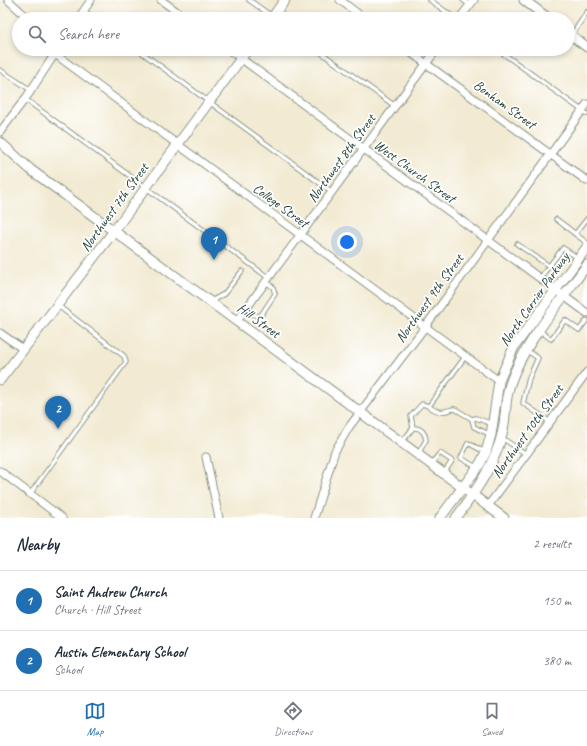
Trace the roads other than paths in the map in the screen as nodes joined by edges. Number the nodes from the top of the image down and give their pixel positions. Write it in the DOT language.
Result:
graph roads {
  1 [pos="8,0"];
  2 [pos="91,0"];
  3 [pos="161,0"];
  4 [pos="249,0"];
  5 [pos="285,0"];
  6 [pos="340,0"];
  7 [pos="430,0"];
  8 [pos="463,0"];
  9 [pos="524,0"];
  10 [pos="472,2"];
  11 [pos="83,10"];
  12 [pos="21,12"];
  13 [pos="86,12"];
  14 [pos="177,12"];
  15 [pos="265,12"];
  16 [pos="277,12"];
  17 [pos="356,12"];
  18 [pos="446,12"];
  19 [pos="464,12"];
  20 [pos="540,12"];
  21 [pos="587,12"];
  22 [pos="575,28"];
  23 [pos="575,38"];
  24 [pos="587,47"];
  25 [pos="53,56"];
  26 [pos="61,56"];
  27 [pos="147,56"];
  28 [pos="238,56"];
  29 [pos="326,56"];
  30 [pos="415,56"];
  31 [pos="432,56"];
  32 [pos="507,56"];
  33 [pos="241,58"];
  34 [pos="426,64"];
  35 [pos="0,70"];
  36 [pos="31,90"];
  37 [pos="25,99"];
  38 [pos="209,102"];
  39 [pos="587,104"];
  40 [pos="395,106"];
  41 [pos="585,112"];
  42 [pos="0,132"];
  43 [pos="0,142"];
  44 [pos="177,144"];
  45 [pos="364,150"];
  46 [pos="551,154"];
  47 [pos="587,181"];
  48 [pos="144,189"];
  49 [pos="332,192"];
  50 [pos="556,219"];
  51 [pos="587,219"];
  52 [pos="114,231"];
  53 [pos="576,234"];
  54 [pos="300,236"];
  55 [pos="488,240"];
  56 [pos="587,243"];
  57 [pos="517,244"];
  58 [pos="587,247"];
  59 [pos="579,259"];
  60 [pos="587,265"];
  61 [pos="549,266"];
  62 [pos="242,271"];
  63 [pos="540,278"];
  64 [pos="267,280"];
  65 [pos="556,290"];
  66 [pos="564,296"];
  67 [pos="210,301"];
  68 [pos="58,304"];
  69 [pos="245,310"];
  70 [pos="587,313"];
  71 [pos="587,320"];
  72 [pos="237,321"];
  73 [pos="425,327"];
  74 [pos="539,330"];
  75 [pos="0,333"];
  76 [pos="23,349"];
  77 [pos="526,350"];
  78 [pos="465,356"];
  79 [pos="587,372"];
  80 [pos="0,380"];
  81 [pos="499,381"];
  82 [pos="429,406"];
  83 [pos="360,411"];
  84 [pos="472,419"];
  85 [pos="550,422"];
  86 [pos="493,424"];
  87 [pos="413,428"];
  88 [pos="491,435"];
  89 [pos="501,437"];
  90 [pos="402,442"];
  91 [pos="486,452"];
  92 [pos="418,454"];
  93 [pos="526,454"];
  94 [pos="206,457"];
  95 [pos="461,458"];
  96 [pos="452,461"];
  97 [pos="431,464"];
  98 [pos="477,468"];
  99 [pos="0,471"];
  100 [pos="444,473"];
  101 [pos="464,487"];
  102 [pos="30,494"];
  103 [pos="474,494"];
  104 [pos="488,506"];
  105 [pos="62,518"];
  106 [pos="219,518"];
  107 [pos="314,518"];
  108 [pos="440,518"];
  109 [pos="456,518"];
  110 [pos="504,518"];
  1 -- 12 [label="street"];
  2 -- 11 [label="street"];
  3 -- 14 [label="street"];
  4 -- 15 [label="lane"];
  5 -- 16 [label="street"];
  6 -- 17 [label="street"];
  7 -- 18 [label="lane"];
  8 -- 10 [label="lane"];
  9 -- 20 [label="street"];
  10 -- 19 [label="street"];
  11 -- 13 [label="lane"];
  21 -- 22 [label="lane"];
  23 -- 24 [label="street"];
  25 -- 36 [label="street"];
  26 -- 44 [label="street, College Street"];
  27 -- 38 [label="lane"];
  28 -- 33 [label="street, West Church Street"];
  29 -- 40 [label="lane"];
  30 -- 34 [label="street, Bonham Street"];
  31 -- 34 [label="street, Northwest 8th Street"];
  32 -- 41 [label="lane"];
  33 -- 38 [label="street, Northwest 7th Street"];
  33 -- 45 [label="street, West Church Street"];
  34 -- 40 [label="street, Northwest 8th Street"];
  34 -- 46 [label="street, Bonham Street"];
  35 -- 36 [label="lane"];
  36 -- 37 [label="street"];
  37 -- 42 [label="street"];
  37 -- 48 [label="lane"];
  38 -- 44 [label="street, Northwest 7th Street"];
  38 -- 49 [label="lane"];
  39 -- 41 [label="street, Northwest 9th Street"];
  40 -- 45 [label="street, Northwest 8th Street"];
  41 -- 46 [label="street, Northwest 9th Street"];
  43 -- 52 [label="street, Hill Street"];
  44 -- 48 [label="street, Northwest 7th Street"];
  44 -- 54 [label="street, College Street"];
  45 -- 49 [label="street, Northwest 8th Street"];
  45 -- 55 [label="street, West Church Street"];
  46 -- 47 [label="street, Bonham Street"];
  46 -- 55 [label="street, Northwest 9th Street"];
  48 -- 52 [label="street, Northwest 7th Street"];
  48 -- 64 [label="lane"];
  49 -- 54 [label="street, Northwest 8th Street"];
  50 -- 53 [label="lane"];
  51 -- 53 [label="lane"];
  52 -- 67 [label="street, Hill Street"];
  52 -- 68 [label="street, Northwest 7th Street"];
  53 -- 56 [label="lane"];
  54 -- 64 [label="street, Northwest 8th Street"];
  54 -- 73 [label="street, College Street"];
  55 -- 63 [label="street, West Church Street"];
  55 -- 73 [label="street, Northwest 9th Street"];
  57 -- 61 [label="lane"];
  58 -- 59 [label="street, North Carrier Parkway"];
  59 -- 61 [label="lane"];
  59 -- 65 [label="street, North Carrier Parkway"];
  60 -- 66 [label="street, North Carrier Parkway"];
  61 -- 63 [label="lane"];
  62 -- 67 [label="lane"];
  63 -- 65 [label="street, West Church Street"];
  64 -- 69 [label="street, Northwest 8th Street"];
  64 -- 69 [label="lane"];
  65 -- 66 [label="street, West Church Street"];
  65 -- 81 [label="street, North Carrier Parkway"];
  66 -- 70 [label="street, West Church Street"];
  66 -- 74 [label="street, North Carrier Parkway"];
  67 -- 72 [label="street, Hill Street"];
  68 -- 76 [label="street, Northwest 7th Street"];
  68 -- 102 [label="lane"];
  69 -- 72 [label="street, Northwest 8th Street"];
  71 -- 74 [label="lane"];
  72 -- 83 [label="street, Hill Street"];
  73 -- 78 [label="street, College Street"];
  73 -- 83 [label="street, Northwest 9th Street"];
  74 -- 77 [label="street, North Carrier Parkway"];
  75 -- 76 [label="street"];
  76 -- 80 [label="street, Northwest 7th Street"];
  77 -- 85 [label="lane"];
  77 -- 89 [label="street, North Carrier Parkway"];
  78 -- 81 [label="street, College Street"];
  78 -- 82 [label="lane"];
  79 -- 85 [label="street, Northwest 10th Street"];
  81 -- 86 [label="street, North Carrier Parkway"];
  82 -- 84 [label="lane"];
  82 -- 87 [label="lane"];
  83 -- 90 [label="street, Hill Street"];
  83 -- 107 [label="street, Northwest 9th Street"];
  84 -- 86 [label="lane"];
  84 -- 88 [label="lane"];
  85 -- 93 [label="street, Northwest 10th Street"];
  86 -- 88 [label="street, North Carrier Parkway"];
  87 -- 90 [label="lane"];
  87 -- 92 [label="lane"];
  88 -- 91 [label="street, North Carrier Parkway"];
  89 -- 93 [label="lane"];
  89 -- 103 [label="street, North Carrier Parkway"];
  90 -- 92 [label="street, Hill Street"];
  91 -- 95 [label="lane"];
  91 -- 98 [label="street, North Carrier Parkway"];
  92 -- 97 [label="street, Hill Street"];
  93 -- 104 [label="street, Northwest 10th Street"];
  94 -- 106 [label="street"];
  95 -- 96 [label="lane"];
  95 -- 98 [label="lane"];
  96 -- 97 [label="lane"];
  96 -- 100 [label="lane"];
  97 -- 100 [label="street, Hill Street"];
  98 -- 101 [label="street, North Carrier Parkway"];
  99 -- 102 [label="street"];
  100 -- 101 [label="street, Hill Street"];
  101 -- 103 [label="street, Hill Street"];
  101 -- 108 [label="street, North Carrier Parkway"];
  102 -- 105 [label="street"];
  103 -- 104 [label="street, Hill Street"];
  103 -- 109 [label="street, North Carrier Parkway"];
  104 -- 110 [label="street, Hill Street"];
}
